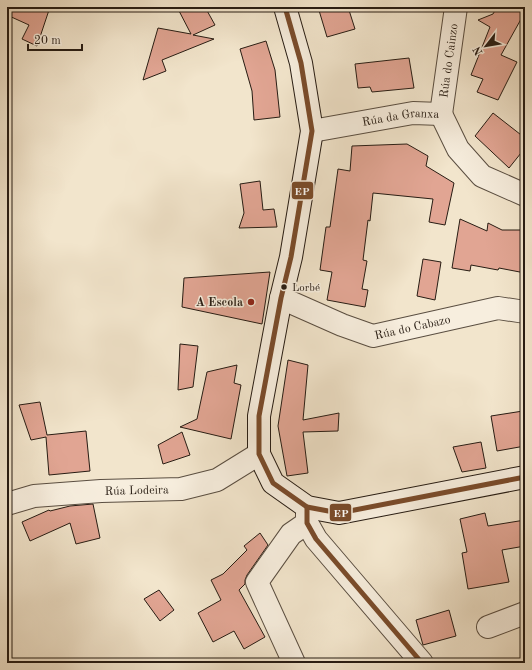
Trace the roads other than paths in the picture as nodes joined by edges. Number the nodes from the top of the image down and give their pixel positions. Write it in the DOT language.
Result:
graph roads {
  1 [pos="285,7"];
  2 [pos="456,7"];
  3 [pos="440,114"];
  4 [pos="312,131"];
  5 [pos="525,195"];
  6 [pos="281,298"];
  7 [pos="525,312"];
  8 [pos="259,454"];
  9 [pos="525,477"];
  10 [pos="7,504"];
  11 [pos="307,515"];
  12 [pos="525,613"];
  13 [pos="488,627"];
  14 [pos="294,663"];
  15 [pos="422,663"];
  1 -- 4 [label="street"];
  2 -- 3 [label="street, Rúa do Cainzo"];
  3 -- 4 [label="street, Rúa da Granxa"];
  3 -- 5 [label="street, Rúa da Granxa"];
  4 -- 6 [label="street"];
  6 -- 7 [label="street, Rúa do Cabazo"];
  6 -- 8 [label="street"];
  8 -- 10 [label="street, Rúa Lodeira"];
  8 -- 11 [label="street"];
  9 -- 11 [label="street"];
  11 -- 14 [label="street"];
  11 -- 15 [label="street"];
  12 -- 13 [label="street"];
}
